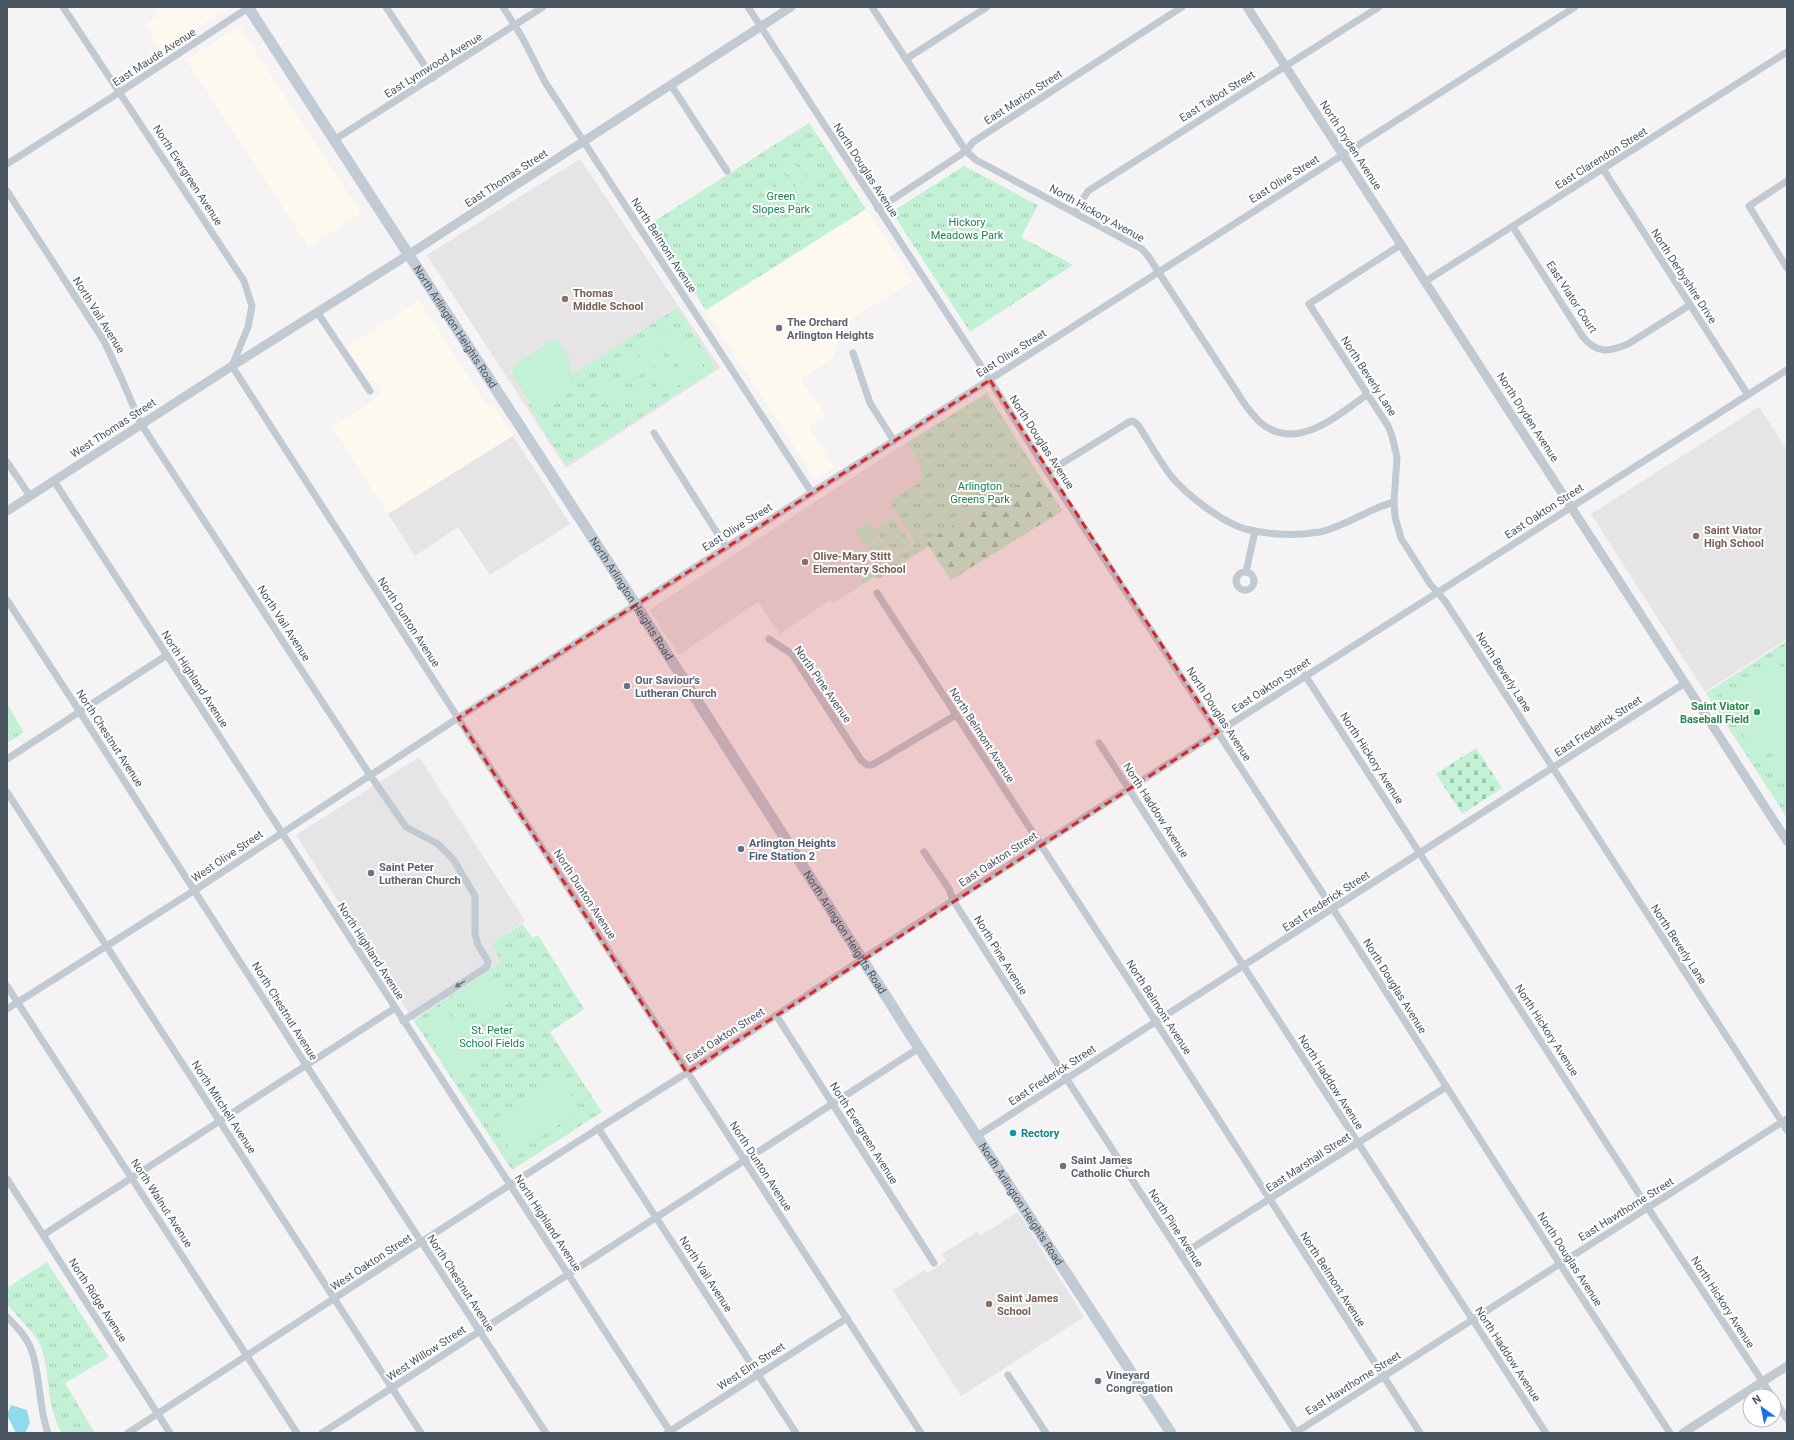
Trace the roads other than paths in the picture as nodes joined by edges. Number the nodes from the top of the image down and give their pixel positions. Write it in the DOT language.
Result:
graph roads {
  1 [pos="64,7"];
  2 [pos="248,7"];
  3 [pos="386,7"];
  4 [pos="503,7"];
  5 [pos="543,7"];
  6 [pos="748,7"];
  7 [pos="791,7"];
  8 [pos="872,7"];
  9 [pos="987,7"];
  10 [pos="1182,7"];
  11 [pos="1247,7"];
  12 [pos="1379,7"];
  13 [pos="1576,7"];
  14 [pos="515,25"];
  15 [pos="761,27"];
  16 [pos="1787,52"];
  17 [pos="906,59"];
  18 [pos="1285,66"];
  19 [pos="433,78"];
  20 [pos="671,85"];
  21 [pos="120,92"];
  22 [pos="334,140"];
  23 [pos="584,142"];
  24 [pos="966,151"];
  25 [pos="1343,155"];
  26 [pos="7,164"];
  27 [pos="1603,169"];
  28 [pos="727,171"];
  29 [pos="1787,181"];
  30 [pos="7,191"];
  31 [pos="878,209"];
  32 [pos="1075,212"];
  33 [pos="1513,227"];
  34 [pos="1402,244"];
  35 [pos="408,255"];
  36 [pos="1787,268"];
  37 [pos="1159,272"];
  38 [pos="1426,281"];
  39 [pos="1690,306"];
  40 [pos="316,312"];
  41 [pos="853,352"];
  42 [pos="232,366"];
  43 [pos="1787,370"];
  44 [pos="990,380"];
  45 [pos="370,391"];
  46 [pos="1368,394"];
  47 [pos="1748,395"];
  48 [pos="141,424"];
  49 [pos="654,434"];
  50 [pos="894,441"];
  51 [pos="7,462"];
  52 [pos="1048,472"];
  53 [pos="54,481"];
  54 [pos="812,493"];
  55 [pos="30,496"];
  56 [pos="1394,502"];
  57 [pos="1572,506"];
  58 [pos="7,511"];
  59 [pos="1255,531"];
  60 [pos="726,548"];
  61 [pos="1246,572"];
  62 [pos="877,593"];
  63 [pos="1438,593"];
  64 [pos="7,600"];
  65 [pos="636,605"];
  66 [pos="769,639"];
  67 [pos="167,655"];
  68 [pos="1305,676"];
  69 [pos="1685,683"];
  70 [pos="80,712"];
  71 [pos="956,715"];
  72 [pos="458,718"];
  73 [pos="1218,732"];
  74 [pos="1099,743"];
  75 [pos="7,759"];
  76 [pos="1552,768"];
  77 [pos="370,775"];
  78 [pos="1129,788"];
  79 [pos="7,792"];
  80 [pos="281,833"];
  81 [pos="1787,841"];
  82 [pos="1041,844"];
  83 [pos="924,852"];
  84 [pos="1421,853"];
  85 [pos="195,890"];
  86 [pos="953,900"];
  87 [pos="1333,909"];
  88 [pos="107,945"];
  89 [pos="862,959"];
  90 [pos="1244,967"];
  91 [pos="7,986"];
  92 [pos="18,1002"];
  93 [pos="395,1008"];
  94 [pos="7,1009"];
  95 [pos="776,1015"];
  96 [pos="403,1020"];
  97 [pos="1156,1022"];
  98 [pos="919,1048"];
  99 [pos="306,1065"];
  100 [pos="687,1072"];
  101 [pos="1066,1078"];
  102 [pos="1446,1087"];
  103 [pos="832,1103"];
  104 [pos="220,1121"];
  105 [pos="1784,1121"];
  106 [pos="598,1128"];
  107 [pos="1787,1130"];
  108 [pos="977,1136"];
  109 [pos="1358,1143"];
  110 [pos="744,1160"];
  111 [pos="133,1178"];
  112 [pos="7,1179"];
  113 [pos="509,1184"];
  114 [pos="1270,1200"];
  115 [pos="1648,1208"];
  116 [pos="656,1216"];
  117 [pos="43,1235"];
  118 [pos="421,1242"];
  119 [pos="1181,1255"];
  120 [pos="934,1263"];
  121 [pos="1559,1264"];
  122 [pos="568,1273"];
  123 [pos="335,1298"];
  124 [pos="7,1317"];
  125 [pos="847,1318"];
  126 [pos="1472,1320"];
  127 [pos="480,1331"];
  128 [pos="246,1356"];
  129 [pos="1787,1366"];
  130 [pos="758,1375"];
  131 [pos="1008,1375"];
  132 [pos="1383,1377"];
  133 [pos="1762,1382"];
  134 [pos="392,1388"];
  135 [pos="1766,1388"];
  136 [pos="157,1414"];
  137 [pos="669,1432"];
  138 [pos="48,1433"];
  139 [pos="128,1433"];
  140 [pos="170,1433"];
  141 [pos="296,1433"];
  142 [pos="322,1433"];
  143 [pos="421,1433"];
  144 [pos="546,1433"];
  145 [pos="796,1433"];
  146 [pos="921,1433"];
  147 [pos="1046,1433"];
  148 [pos="1171,1433"];
  149 [pos="1295,1433"];
  150 [pos="1420,1433"];
  151 [pos="1546,1433"];
  152 [pos="1670,1433"];
  153 [pos="1683,1433"];
  1 -- 21 [label="street, North Evergreen Avenue"];
  2 -- 21 [label="street, East Maude Avenue"];
  2 -- 22 [label="main road, North Arlington Heights Road"];
  3 -- 19 [label="street"];
  4 -- 14 [label="street, North Belmont Avenue"];
  5 -- 14 [label="street, East Lynnwood Avenue"];
  6 -- 15 [label="street, North Douglas Avenue"];
  7 -- 15 [label="street, East Thomas Street"];
  8 -- 17 [label="street, North Hickory Avenue"];
  9 -- 17 [label="street"];
  10 -- 24 [label="street, East Marion Street"];
  11 -- 18 [label="street, North Dryden Avenue"];
  12 -- 18 [label="street, East Talbot Street"];
  13 -- 25 [label="street, East Olive Street"];
  14 -- 19 [label="street, East Lynnwood Avenue"];
  14 -- 23 [label="street, North Belmont Avenue"];
  15 -- 20 [label="street, East Thomas Street"];
  15 -- 31 [label="street, North Douglas Avenue"];
  16 -- 27 [label="street, East Clarendon Street"];
  17 -- 24 [label="street, North Hickory Avenue"];
  18 -- 25 [label="street, North Dryden Avenue"];
  18 -- 32 [label="street, East Talbot Street"];
  19 -- 22 [label="street, East Lynnwood Avenue"];
  20 -- 23 [label="street, East Thomas Street"];
  20 -- 28 [label="street"];
  21 -- 26 [label="street, East Maude Avenue"];
  21 -- 42 [label="street, North Evergreen Avenue"];
  22 -- 35 [label="main road, North Arlington Heights Road"];
  23 -- 35 [label="street, East Thomas Street"];
  23 -- 54 [label="street, North Belmont Avenue"];
  24 -- 31 [label="street, East Marion Street"];
  24 -- 32 [label="street, North Hickory Avenue"];
  25 -- 34 [label="street, North Dryden Avenue"];
  25 -- 37 [label="street, East Olive Street"];
  27 -- 33 [label="street, East Clarendon Street"];
  27 -- 39 [label="street, North Derbyshire Drive"];
  29 -- 36 [label="street"];
  30 -- 48 [label="street, North Vail Avenue"];
  31 -- 44 [label="street, North Douglas Avenue"];
  32 -- 37 [label="street, North Hickory Avenue"];
  33 -- 38 [label="street, East Clarendon Street"];
  33 -- 39 [label="street, East Viator Court"];
  34 -- 38 [label="street, North Dryden Avenue"];
  34 -- 46 [label="street, North Beverly Lane"];
  35 -- 40 [label="street, East Thomas Street"];
  35 -- 65 [label="main road, North Arlington Heights Road"];
  37 -- 44 [label="street, East Olive Street"];
  37 -- 46 [label="street, North Hickory Avenue"];
  38 -- 57 [label="street, North Dryden Avenue"];
  39 -- 47 [label="street, North Derbyshire Drive"];
  40 -- 42 [label="street, East Thomas Street"];
  40 -- 45 [label="street"];
  41 -- 50 [label="street"];
  42 -- 48 [label="street, West Thomas Street"];
  42 -- 72 [label="street, North Dunton Avenue"];
  43 -- 47 [label="street, East Oakton Street"];
  44 -- 50 [label="street, East Olive Street"];
  44 -- 52 [label="street, North Douglas Avenue"];
  46 -- 56 [label="street, North Beverly Lane"];
  47 -- 57 [label="street, East Oakton Street"];
  48 -- 53 [label="street, West Thomas Street"];
  48 -- 77 [label="street, North Vail Avenue"];
  49 -- 60 [label="street"];
  50 -- 54 [label="street, East Olive Street"];
  51 -- 55 [label="street"];
  52 -- 59 [label="street"];
  52 -- 73 [label="street, North Douglas Avenue"];
  53 -- 55 [label="street, West Thomas Street"];
  53 -- 67 [label="street, North Highland Avenue"];
  54 -- 60 [label="street, East Olive Street"];
  55 -- 58 [label="street, West Thomas Street"];
  56 -- 59 [label="street"];
  56 -- 63 [label="street, North Beverly Lane"];
  57 -- 63 [label="street, East Oakton Street"];
  57 -- 69 [label="street, North Dryden Avenue"];
  59 -- 61 [label="street"];
  60 -- 65 [label="street, East Olive Street"];
  62 -- 71 [label="street, North Belmont Avenue"];
  63 -- 68 [label="street, East Oakton Street"];
  63 -- 76 [label="street, North Beverly Lane"];
  64 -- 70 [label="street, North Chestnut Avenue"];
  65 -- 72 [label="street, East Olive Street"];
  65 -- 89 [label="main road, North Arlington Heights Road"];
  66 -- 71 [label="street, North Pine Avenue"];
  67 -- 70 [label="street"];
  67 -- 80 [label="street, North Highland Avenue"];
  68 -- 73 [label="street, East Oakton Street"];
  68 -- 84 [label="street, North Hickory Avenue"];
  69 -- 76 [label="street, East Frederick Street"];
  69 -- 81 [label="street, North Dryden Avenue"];
  70 -- 75 [label="street"];
  70 -- 85 [label="street, North Chestnut Avenue"];
  71 -- 82 [label="street, North Belmont Avenue"];
  72 -- 77 [label="street, West Olive Street"];
  72 -- 100 [label="street, North Dunton Avenue"];
  73 -- 78 [label="street, East Oakton Street"];
  73 -- 87 [label="street, North Douglas Avenue"];
  74 -- 78 [label="street, North Haddow Avenue"];
  76 -- 84 [label="street, East Frederick Street"];
  76 -- 105 [label="street, North Beverly Lane"];
  77 -- 80 [label="street, West Olive Street"];
  77 -- 96 [label="street, North Vail Avenue, one-way"];
  78 -- 82 [label="street, East Oakton Street"];
  78 -- 90 [label="street, North Haddow Avenue"];
  79 -- 88 [label="street, North Mitchell Avenue"];
  80 -- 85 [label="street, West Olive Street"];
  80 -- 93 [label="street, North Highland Avenue"];
  82 -- 86 [label="street, East Oakton Street"];
  82 -- 97 [label="street, North Belmont Avenue"];
  83 -- 86 [label="street, North Pine Avenue"];
  84 -- 87 [label="street, East Frederick Street"];
  84 -- 115 [label="street, North Hickory Avenue"];
  85 -- 88 [label="street, West Olive Street"];
  85 -- 99 [label="street, North Chestnut Avenue"];
  86 -- 89 [label="street, East Oakton Street"];
  86 -- 101 [label="street, North Pine Avenue"];
  87 -- 90 [label="street, East Frederick Street"];
  87 -- 102 [label="street, North Douglas Avenue"];
  88 -- 92 [label="street, West Olive Street"];
  88 -- 104 [label="street, North Mitchell Avenue"];
  89 -- 95 [label="street, East Oakton Street"];
  89 -- 98 [label="main road, North Arlington Heights Road"];
  90 -- 97 [label="street, East Frederick Street"];
  90 -- 109 [label="street, North Haddow Avenue"];
  91 -- 92 [label="street, North Walnut Avenue"];
  92 -- 94 [label="street, West Olive Street"];
  92 -- 111 [label="street, North Walnut Avenue"];
  93 -- 96 [label="street, North Highland Avenue"];
  93 -- 99 [label="street"];
  95 -- 100 [label="street, East Oakton Street"];
  95 -- 103 [label="street, North Evergreen Avenue"];
  96 -- 113 [label="street, North Highland Avenue"];
  97 -- 101 [label="street, East Frederick Street"];
  97 -- 114 [label="street, North Belmont Avenue"];
  98 -- 103 [label="street, West Willow Street"];
  98 -- 108 [label="main road, North Arlington Heights Road"];
  99 -- 104 [label="street"];
  99 -- 118 [label="street, North Chestnut Avenue"];
  100 -- 106 [label="street, West Oakton Street"];
  100 -- 110 [label="street, North Dunton Avenue"];
  101 -- 108 [label="street, East Frederick Street"];
  101 -- 119 [label="street, North Pine Avenue"];
  102 -- 109 [label="street, East Marshall Street"];
  102 -- 121 [label="street, North Douglas Avenue"];
  103 -- 110 [label="street, West Willow Street"];
  103 -- 120 [label="street, North Evergreen Avenue"];
  104 -- 111 [label="street"];
  104 -- 123 [label="street, North Mitchell Avenue"];
  105 -- 107 [label="street, North Beverly Lane"];
  105 -- 115 [label="street, East Hawthorne Street"];
  106 -- 113 [label="street, West Oakton Street"];
  106 -- 116 [label="street, North Vail Avenue"];
  108 -- 148 [label="main road, North Arlington Heights Road"];
  109 -- 114 [label="street, East Marshall Street"];
  109 -- 126 [label="street, North Haddow Avenue"];
  110 -- 116 [label="street, West Willow Street"];
  110 -- 125 [label="street, North Dunton Avenue"];
  111 -- 117 [label="street"];
  111 -- 128 [label="street, North Walnut Avenue"];
  112 -- 117 [label="street, North Ridge Avenue"];
  113 -- 118 [label="street, West Oakton Street"];
  113 -- 122 [label="street, North Highland Avenue"];
  114 -- 119 [label="street, East Marshall Street"];
  114 -- 132 [label="street, North Belmont Avenue"];
  115 -- 121 [label="street, East Hawthorne Street"];
  115 -- 133 [label="street, North Hickory Avenue"];
  116 -- 122 [label="street, West Willow Street"];
  116 -- 130 [label="street, North Vail Avenue"];
  117 -- 136 [label="street, North Ridge Avenue"];
  118 -- 123 [label="street, West Oakton Street"];
  118 -- 127 [label="street, North Chestnut Avenue"];
  119 -- 149 [label="street, North Pine Avenue"];
  121 -- 126 [label="street, East Hawthorne Street"];
  121 -- 152 [label="street, North Douglas Avenue"];
  122 -- 127 [label="street, West Willow Street"];
  122 -- 137 [label="street, North Highland Avenue"];
  123 -- 128 [label="street, West Oakton Street"];
  123 -- 134 [label="street, North Mitchell Avenue"];
  124 -- 138 [label="street"];
  125 -- 130 [label="street, West Elm Street"];
  125 -- 146 [label="street, North Dunton Avenue"];
  126 -- 132 [label="street, East Hawthorne Street"];
  126 -- 151 [label="street, North Haddow Avenue"];
  127 -- 134 [label="street, West Willow Street"];
  127 -- 144 [label="street, North Chestnut Avenue"];
  128 -- 136 [label="street, West Oakton Street"];
  128 -- 141 [label="street, North Walnut Avenue"];
  129 -- 133 [label="street"];
  130 -- 137 [label="street, West Elm Street"];
  130 -- 145 [label="street, North Vail Avenue"];
  131 -- 147 [label="street"];
  132 -- 149 [label="street, East Hawthorne Street"];
  132 -- 150 [label="street, North Belmont Avenue"];
  133 -- 135 [label="street, North Hickory Avenue"];
  133 -- 153 [label="street"];
  134 -- 142 [label="street, West Willow Street"];
  134 -- 143 [label="street, North Mitchell Avenue"];
  136 -- 139 [label="street, West Oakton Street"];
  136 -- 140 [label="street, North Ridge Avenue"];
}
